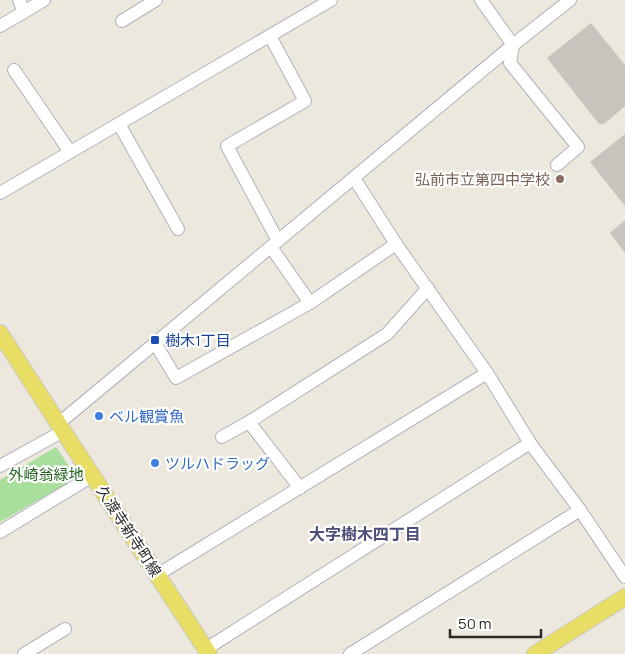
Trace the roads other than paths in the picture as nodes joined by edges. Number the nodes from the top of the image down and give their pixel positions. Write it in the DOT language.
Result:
graph roads {
  1 [pos="44,0"];
  2 [pos="156,0"];
  3 [pos="331,0"];
  4 [pos="481,0"];
  5 [pos="570,0"];
  6 [pos="22,6"];
  7 [pos="122,21"];
  8 [pos="0,26"];
  9 [pos="270,36"];
  10 [pos="513,45"];
  11 [pos="14,70"];
  12 [pos="119,124"];
  13 [pos="70,152"];
  14 [pos="557,165"];
  15 [pos="354,178"];
  16 [pos="0,193"];
  17 [pos="178,229"];
  18 [pos="274,244"];
  19 [pos="396,244"];
  20 [pos="428,288"];
  21 [pos="310,303"];
  22 [pos="0,333"];
  23 [pos="155,344"];
  24 [pos="487,373"];
  25 [pos="249,422"];
  26 [pos="61,428"];
  27 [pos="222,437"];
  28 [pos="530,443"];
  29 [pos="0,466"];
  30 [pos="92,476"];
  31 [pos="300,488"];
  32 [pos="580,510"];
  33 [pos="0,532"];
  34 [pos="157,575"];
  35 [pos="625,577"];
  36 [pos="624,600"];
  37 [pos="65,629"];
  38 [pos="552,650"];
  39 [pos="207,652"];
  40 [pos="24,654"];
  41 [pos="350,654"];
  42 [pos="535,654"];
  1 -- 6 [label="street"];
  2 -- 7 [label="street"];
  3 -- 9 [label="street"];
  4 -- 10 [label="street"];
  5 -- 10 [label="street"];
  6 -- 8 [label="street"];
  9 -- 12 [label="street"];
  9 -- 18 [label="street"];
  10 -- 14 [label="street"];
  10 -- 15 [label="street"];
  11 -- 13 [label="street"];
  12 -- 13 [label="street"];
  12 -- 17 [label="street"];
  13 -- 16 [label="street"];
  15 -- 18 [label="street"];
  15 -- 19 [label="street"];
  18 -- 21 [label="street"];
  18 -- 23 [label="street"];
  19 -- 20 [label="street"];
  19 -- 21 [label="street"];
  20 -- 24 [label="street"];
  20 -- 25 [label="street"];
  21 -- 23 [label="street"];
  22 -- 26 [label="main road, 久渡寺新寺町線"];
  23 -- 26 [label="street"];
  24 -- 28 [label="street"];
  24 -- 31 [label="street"];
  25 -- 27 [label="street"];
  25 -- 31 [label="street"];
  26 -- 29 [label="street"];
  26 -- 30 [label="main road, 久渡寺新寺町線"];
  28 -- 32 [label="street"];
  28 -- 39 [label="street"];
  30 -- 33 [label="street"];
  30 -- 34 [label="main road, 久渡寺新寺町線"];
  31 -- 34 [label="street"];
  32 -- 35 [label="street"];
  32 -- 41 [label="street"];
  34 -- 39 [label="main road, 久渡寺新寺町線"];
  36 -- 38 [label="main road"];
  37 -- 40 [label="street"];
  38 -- 42 [label="main road"];
}
